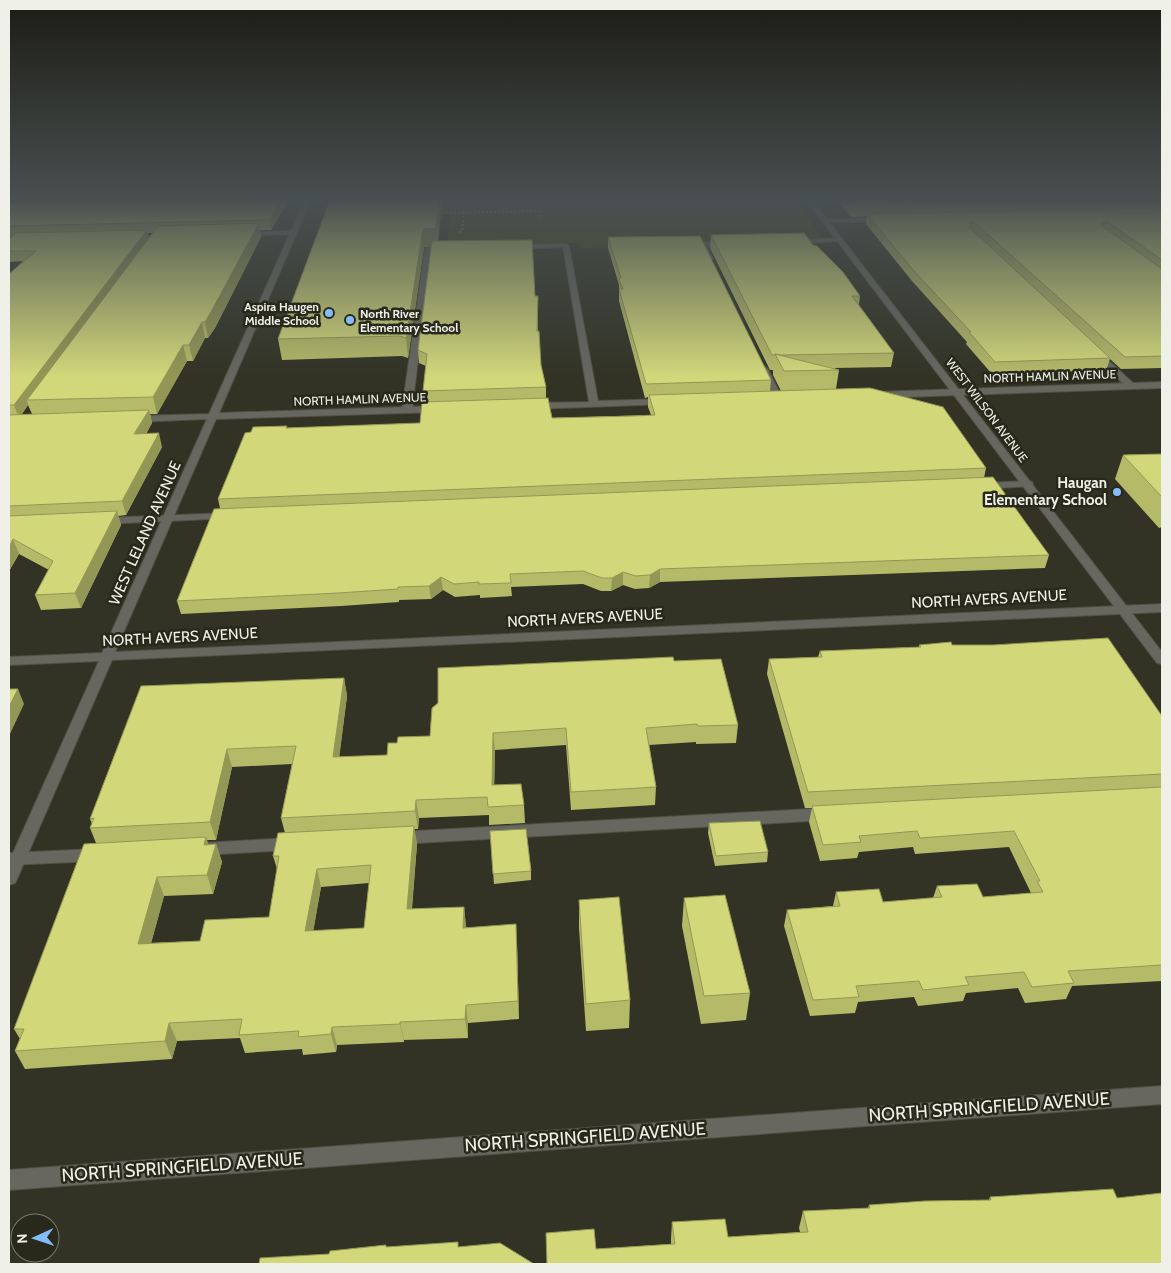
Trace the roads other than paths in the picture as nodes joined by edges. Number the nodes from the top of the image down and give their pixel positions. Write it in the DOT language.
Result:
graph roads {
  1 [pos="281,259"];
  2 [pos="427,259"];
  3 [pos="568,259"];
  4 [pos="711,259"];
  5 [pos="855,259"];
  6 [pos="716,270"];
  7 [pos="1088,347"];
  8 [pos="759,358"];
  9 [pos="1162,385"];
  10 [pos="1131,386"];
  11 [pos="957,392"];
  12 [pos="865,395"];
  13 [pos="778,398"];
  14 [pos="673,401"];
  15 [pos="594,404"];
  16 [pos="521,406"];
  17 [pos="445,409"];
  18 [pos="407,410"];
  19 [pos="212,416"];
  20 [pos="130,419"];
  21 [pos="1028,484"];
  22 [pos="970,487"];
  23 [pos="237,516"];
  24 [pos="168,518"];
  25 [pos="87,522"];
  26 [pos="1162,608"];
  27 [pos="1124,610"];
  28 [pos="106,656"];
  29 [pos="1162,660"];
  30 [pos="9,661"];
  31 [pos="843,813"];
  32 [pos="384,839"];
  33 [pos="304,843"];
  34 [pos="184,850"];
  35 [pos="115,854"];
  36 [pos="13,859"];
  37 [pos="9,879"];
  38 [pos="1162,1095"];
  39 [pos="9,1180"];
  1 -- 19 [label="street, WEST LELAND AVENUE"];
  2 -- 18 [label="street"];
  3 -- 15 [label="street"];
  4 -- 6 [label="street"];
  5 -- 11 [label="street, WEST WILSON AVENUE"];
  7 -- 10 [label="street"];
  8 -- 13 [label="street"];
  9 -- 10 [label="street, NORTH HAMLIN AVENUE"];
  10 -- 11 [label="street, NORTH HAMLIN AVENUE"];
  11 -- 12 [label="street, NORTH HAMLIN AVENUE"];
  11 -- 21 [label="street, WEST WILSON AVENUE"];
  14 -- 15 [label="street"];
  15 -- 16 [label="street"];
  17 -- 18 [label="street, NORTH HAMLIN AVENUE"];
  18 -- 19 [label="street, NORTH HAMLIN AVENUE"];
  19 -- 20 [label="street, NORTH HAMLIN AVENUE"];
  19 -- 24 [label="street, WEST LELAND AVENUE"];
  21 -- 22 [label="street"];
  21 -- 27 [label="street, WEST WILSON AVENUE"];
  23 -- 24 [label="street"];
  24 -- 25 [label="street"];
  24 -- 28 [label="street, WEST LELAND AVENUE"];
  26 -- 27 [label="street, NORTH AVERS AVENUE"];
  27 -- 28 [label="street, NORTH AVERS AVENUE"];
  27 -- 29 [label="street, WEST WILSON AVENUE"];
  28 -- 30 [label="street, NORTH AVERS AVENUE"];
  28 -- 36 [label="street, WEST LELAND AVENUE"];
  31 -- 32 [label="street"];
  33 -- 34 [label="street"];
  35 -- 36 [label="street"];
  36 -- 37 [label="street, WEST LELAND AVENUE"];
  38 -- 39 [label="street, NORTH SPRINGFIELD AVENUE"];
}
